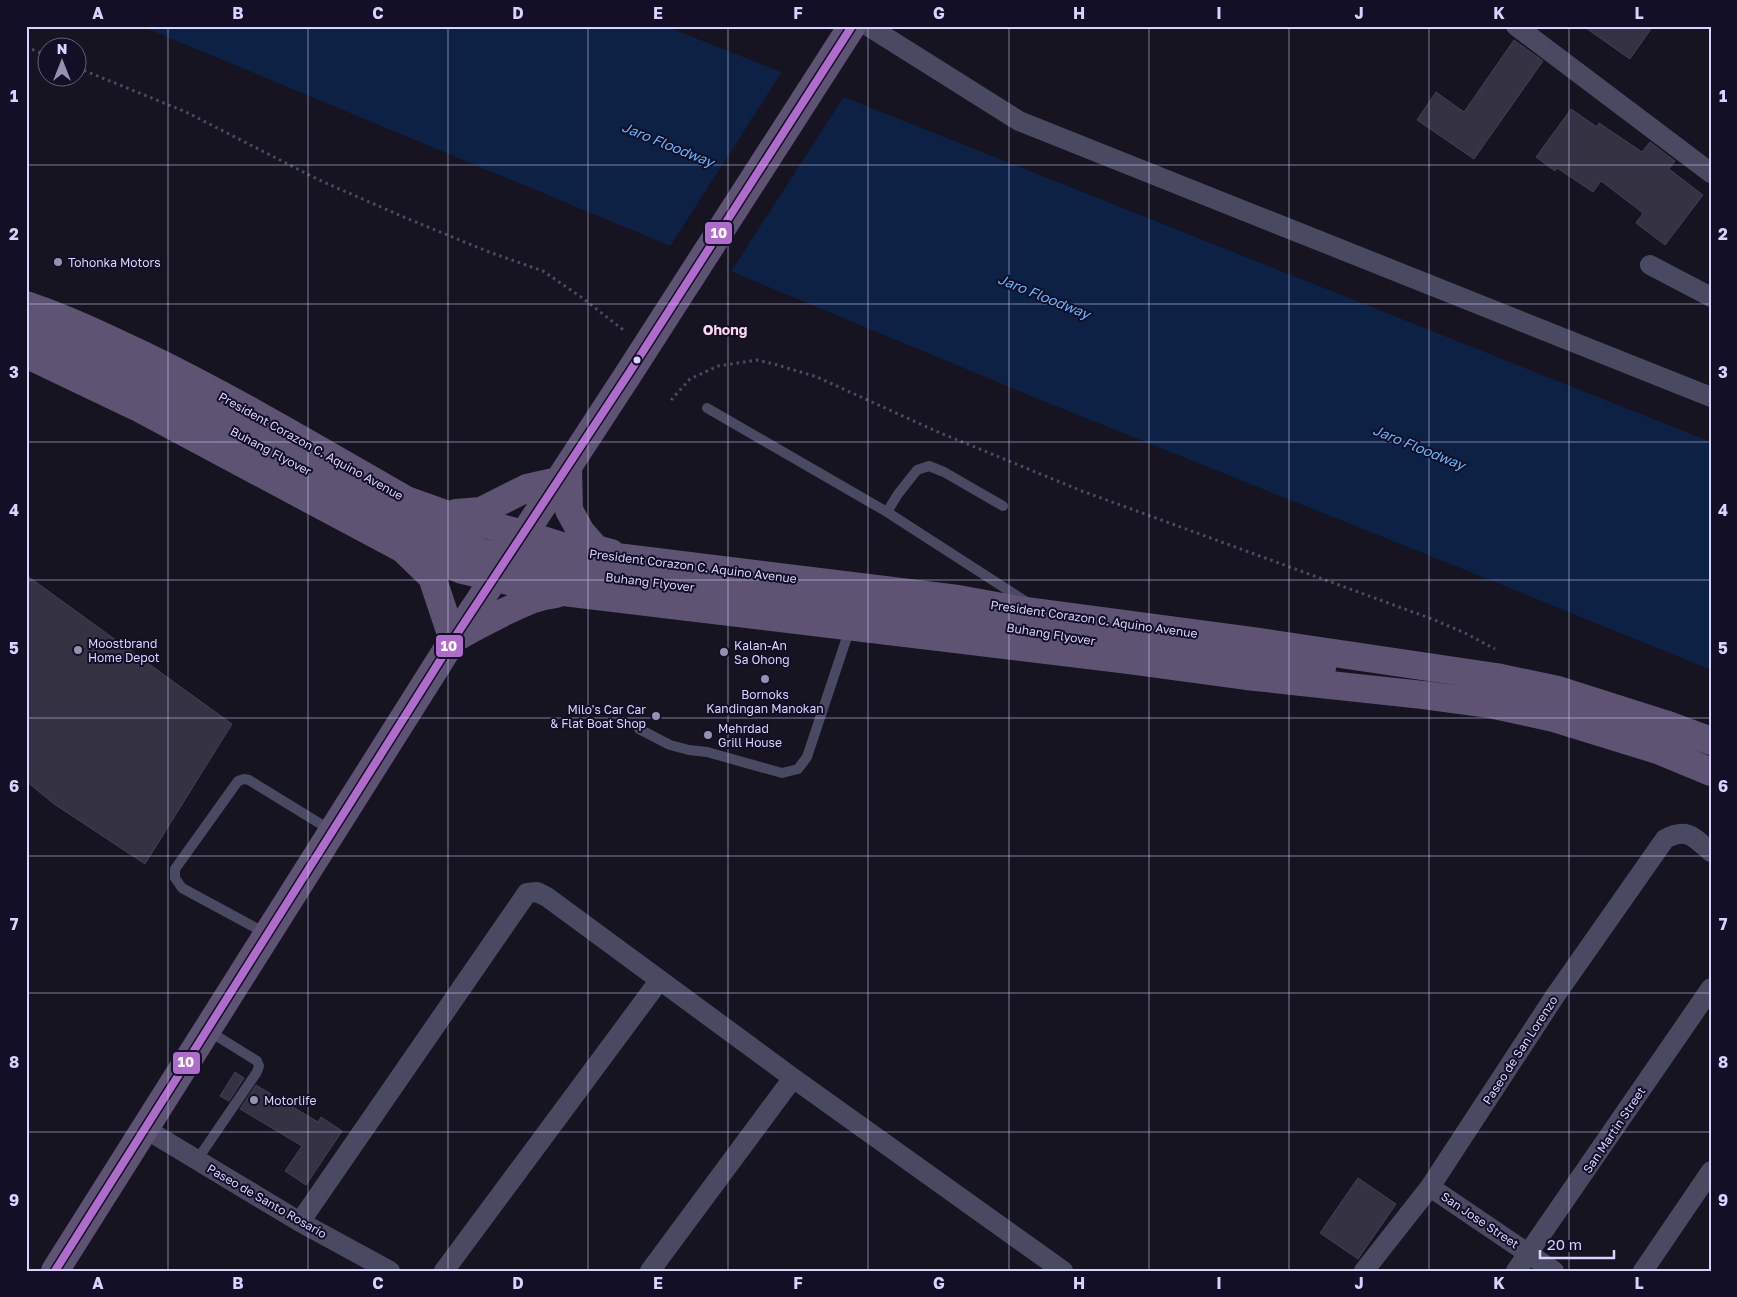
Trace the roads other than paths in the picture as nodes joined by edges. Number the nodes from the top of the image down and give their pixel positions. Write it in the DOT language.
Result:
graph roads {
  1 [pos="1516,26"];
  2 [pos="856,28"];
  3 [pos="1711,173"];
  4 [pos="1650,265"];
  5 [pos="1711,298"];
  6 [pos="26,305"];
  7 [pos="26,330"];
  8 [pos="26,354"];
  9 [pos="1711,397"];
  10 [pos="707,408"];
  11 [pos="563,474"];
  12 [pos="1003,506"];
  13 [pos="887,512"];
  14 [pos="445,514"];
  15 [pos="524,534"];
  16 [pos="401,548"];
  17 [pos="627,557"];
  18 [pos="494,578"];
  19 [pos="572,593"];
  20 [pos="1047,614"];
  21 [pos="850,627"];
  22 [pos="453,640"];
  23 [pos="1379,660"];
  24 [pos="1322,668"];
  25 [pos="1378,691"];
  26 [pos="639,729"];
  27 [pos="1711,741"];
  28 [pos="1711,772"];
  29 [pos="333,832"];
  30 [pos="1711,852"];
  31 [pos="268,934"];
  32 [pos="659,981"];
  33 [pos="1711,988"];
  34 [pos="207,1030"];
  35 [pos="793,1078"];
  36 [pos="144,1128"];
  37 [pos="197,1160"];
  38 [pos="1711,1171"];
  39 [pos="1430,1186"];
  40 [pos="300,1222"];
  41 [pos="1529,1253"];
  42 [pos="54,1271"];
  43 [pos="390,1271"];
  44 [pos="444,1271"];
  45 [pos="650,1271"];
  46 [pos="1063,1271"];
  47 [pos="1364,1271"];
  48 [pos="1516,1271"];
  49 [pos="1554,1271"];
  50 [pos="1643,1271"];
  1 -- 3 [label="street"];
  2 -- 9 [label="street"];
  2 -- 11 [label="main road"];
  4 -- 5 [label="street"];
  6 -- 14 [label="main road, President Corazon C. Aquino Avenue"];
  7 -- 24 [label="main road, Buhang Flyover, bridge"];
  8 -- 16 [label="main road"];
  10 -- 13 [label="lane"];
  11 -- 14 [label="main road"];
  11 -- 15 [label="main road"];
  11 -- 17 [label="main road"];
  12 -- 13 [label="lane"];
  13 -- 20 [label="lane"];
  14 -- 15 [label="main road, President Corazon C. Aquino Avenue"];
  15 -- 17 [label="main road, President Corazon C. Aquino Avenue"];
  15 -- 18 [label="main road"];
  16 -- 18 [label="main road"];
  16 -- 22 [label="main road"];
  17 -- 20 [label="main road, President Corazon C. Aquino Avenue"];
  18 -- 19 [label="main road"];
  18 -- 22 [label="main road"];
  19 -- 21 [label="main road"];
  19 -- 22 [label="main road"];
  20 -- 23 [label="main road, President Corazon C. Aquino Avenue"];
  21 -- 25 [label="main road"];
  21 -- 26 [label="lane"];
  22 -- 29 [label="main road"];
  23 -- 24 [label="main road, President Corazon C. Aquino Avenue"];
  23 -- 27 [label="main road, President Corazon C. Aquino Avenue"];
  24 -- 25 [label="main road"];
  25 -- 28 [label="main road"];
  29 -- 31 [label="main road"];
  29 -- 31 [label="lane"];
  30 -- 39 [label="street, Paseo de San Lorenzo"];
  31 -- 34 [label="main road"];
  32 -- 35 [label="street"];
  32 -- 40 [label="street"];
  32 -- 44 [label="street"];
  33 -- 41 [label="street, San Martin Street"];
  34 -- 36 [label="main road"];
  34 -- 37 [label="lane"];
  35 -- 45 [label="street"];
  35 -- 46 [label="street"];
  36 -- 37 [label="street, Paseo de Santo Rosario"];
  36 -- 42 [label="main road"];
  37 -- 40 [label="street, Paseo de Santo Rosario"];
  38 -- 50 [label="street"];
  39 -- 41 [label="street, San Jose Street"];
  39 -- 47 [label="street, Paseo de San Lorenzo"];
  40 -- 43 [label="street, Paseo de Santo Rosario"];
  41 -- 48 [label="street, San Martin Street"];
  41 -- 49 [label="street, San Jose Street"];
}
